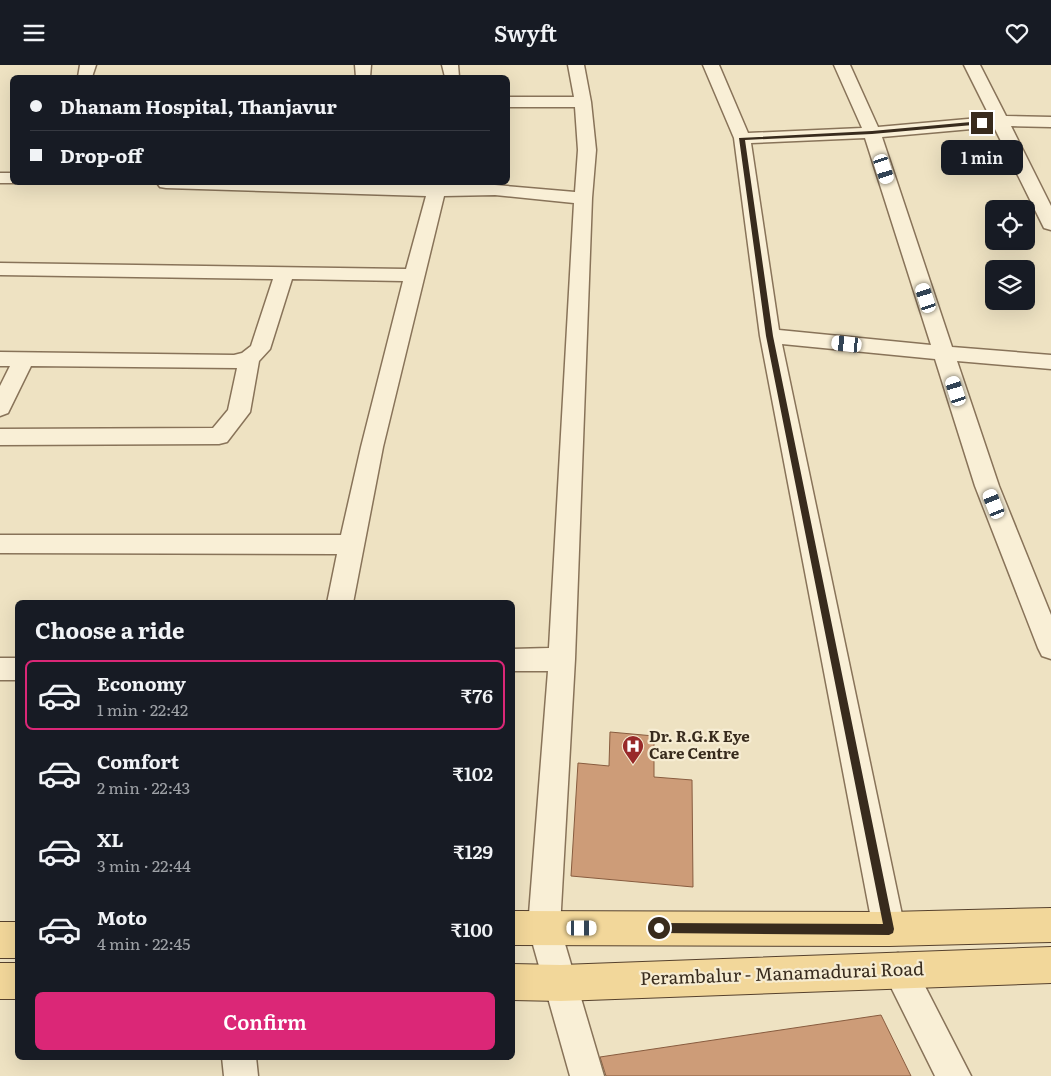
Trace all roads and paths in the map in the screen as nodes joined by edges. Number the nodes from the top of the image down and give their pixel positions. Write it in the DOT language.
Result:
graph roads {
  1 [pos="576,65"];
  2 [pos="711,65"];
  3 [pos="842,65"];
  4 [pos="972,65"];
  5 [pos="583,102"];
  6 [pos="510,103"];
  7 [pos="1001,121"];
  8 [pos="1051,122"];
  9 [pos="872,133"];
  10 [pos="742,138"];
  11 [pos="234,185"];
  12 [pos="436,191"];
  13 [pos="583,198"];
  14 [pos="1051,224"];
  15 [pos="0,269"];
  16 [pos="285,272"];
  17 [pos="414,275"];
  18 [pos="770,336"];
  19 [pos="944,353"];
  20 [pos="0,359"];
  21 [pos="249,359"];
  22 [pos="23,360"];
  23 [pos="1051,362"];
  24 [pos="0,408"];
  25 [pos="0,437"];
  26 [pos="0,544"];
  27 [pos="351,545"];
  28 [pos="341,600"];
  29 [pos="1051,648"];
  30 [pos="562,659"];
  31 [pos="515,660"];
  32 [pos="0,669"];
  33 [pos="15,669"];
  34 [pos="1051,925"];
  35 [pos="528,928"];
  36 [pos="889,929"];
  37 [pos="0,940"];
  38 [pos="15,940"];
  39 [pos="1051,965"];
  40 [pos="898,969"];
  41 [pos="0,981"];
  42 [pos="15,981"];
  43 [pos="515,982"];
  44 [pos="561,983"];
  45 [pos="239,1060"];
  46 [pos="241,1076"];
  47 [pos="587,1076"];
  48 [pos="954,1076"];
  1 -- 5 [label="street"];
  2 -- 10 [label="street"];
  3 -- 9 [label="street"];
  4 -- 7 [label="street"];
  5 -- 6 [label="street"];
  5 -- 13 [label="street"];
  7 -- 8 [label="street"];
  7 -- 9 [label="street"];
  7 -- 14 [label="street"];
  9 -- 10 [label="street"];
  9 -- 19 [label="street"];
  10 -- 18 [label="street"];
  11 -- 12 [label="street"];
  12 -- 13 [label="street"];
  12 -- 17 [label="street"];
  13 -- 30 [label="street"];
  15 -- 16 [label="street"];
  16 -- 17 [label="street"];
  16 -- 21 [label="street"];
  17 -- 27 [label="street"];
  18 -- 19 [label="street"];
  18 -- 36 [label="street"];
  19 -- 23 [label="street"];
  19 -- 29 [label="street"];
  20 -- 22 [label="street"];
  21 -- 22 [label="street"];
  21 -- 25 [label="street"];
  22 -- 24 [label="street"];
  26 -- 27 [label="street"];
  27 -- 28 [label="street"];
  30 -- 31 [label="street"];
  30 -- 35 [label="street"];
  32 -- 33 [label="street"];
  34 -- 36 [label="main road"];
  35 -- 36 [label="main road"];
  35 -- 44 [label="street"];
  37 -- 38 [label="main road"];
  39 -- 40 [label="main road, Perambalur - Manamadurai Road"];
  40 -- 44 [label="main road, Perambalur - Manamadurai Road"];
  40 -- 48 [label="street"];
  41 -- 42 [label="main road"];
  43 -- 44 [label="main road, Perambalur - Manamadurai Road"];
  44 -- 47 [label="street"];
  45 -- 46 [label="street"];
}
